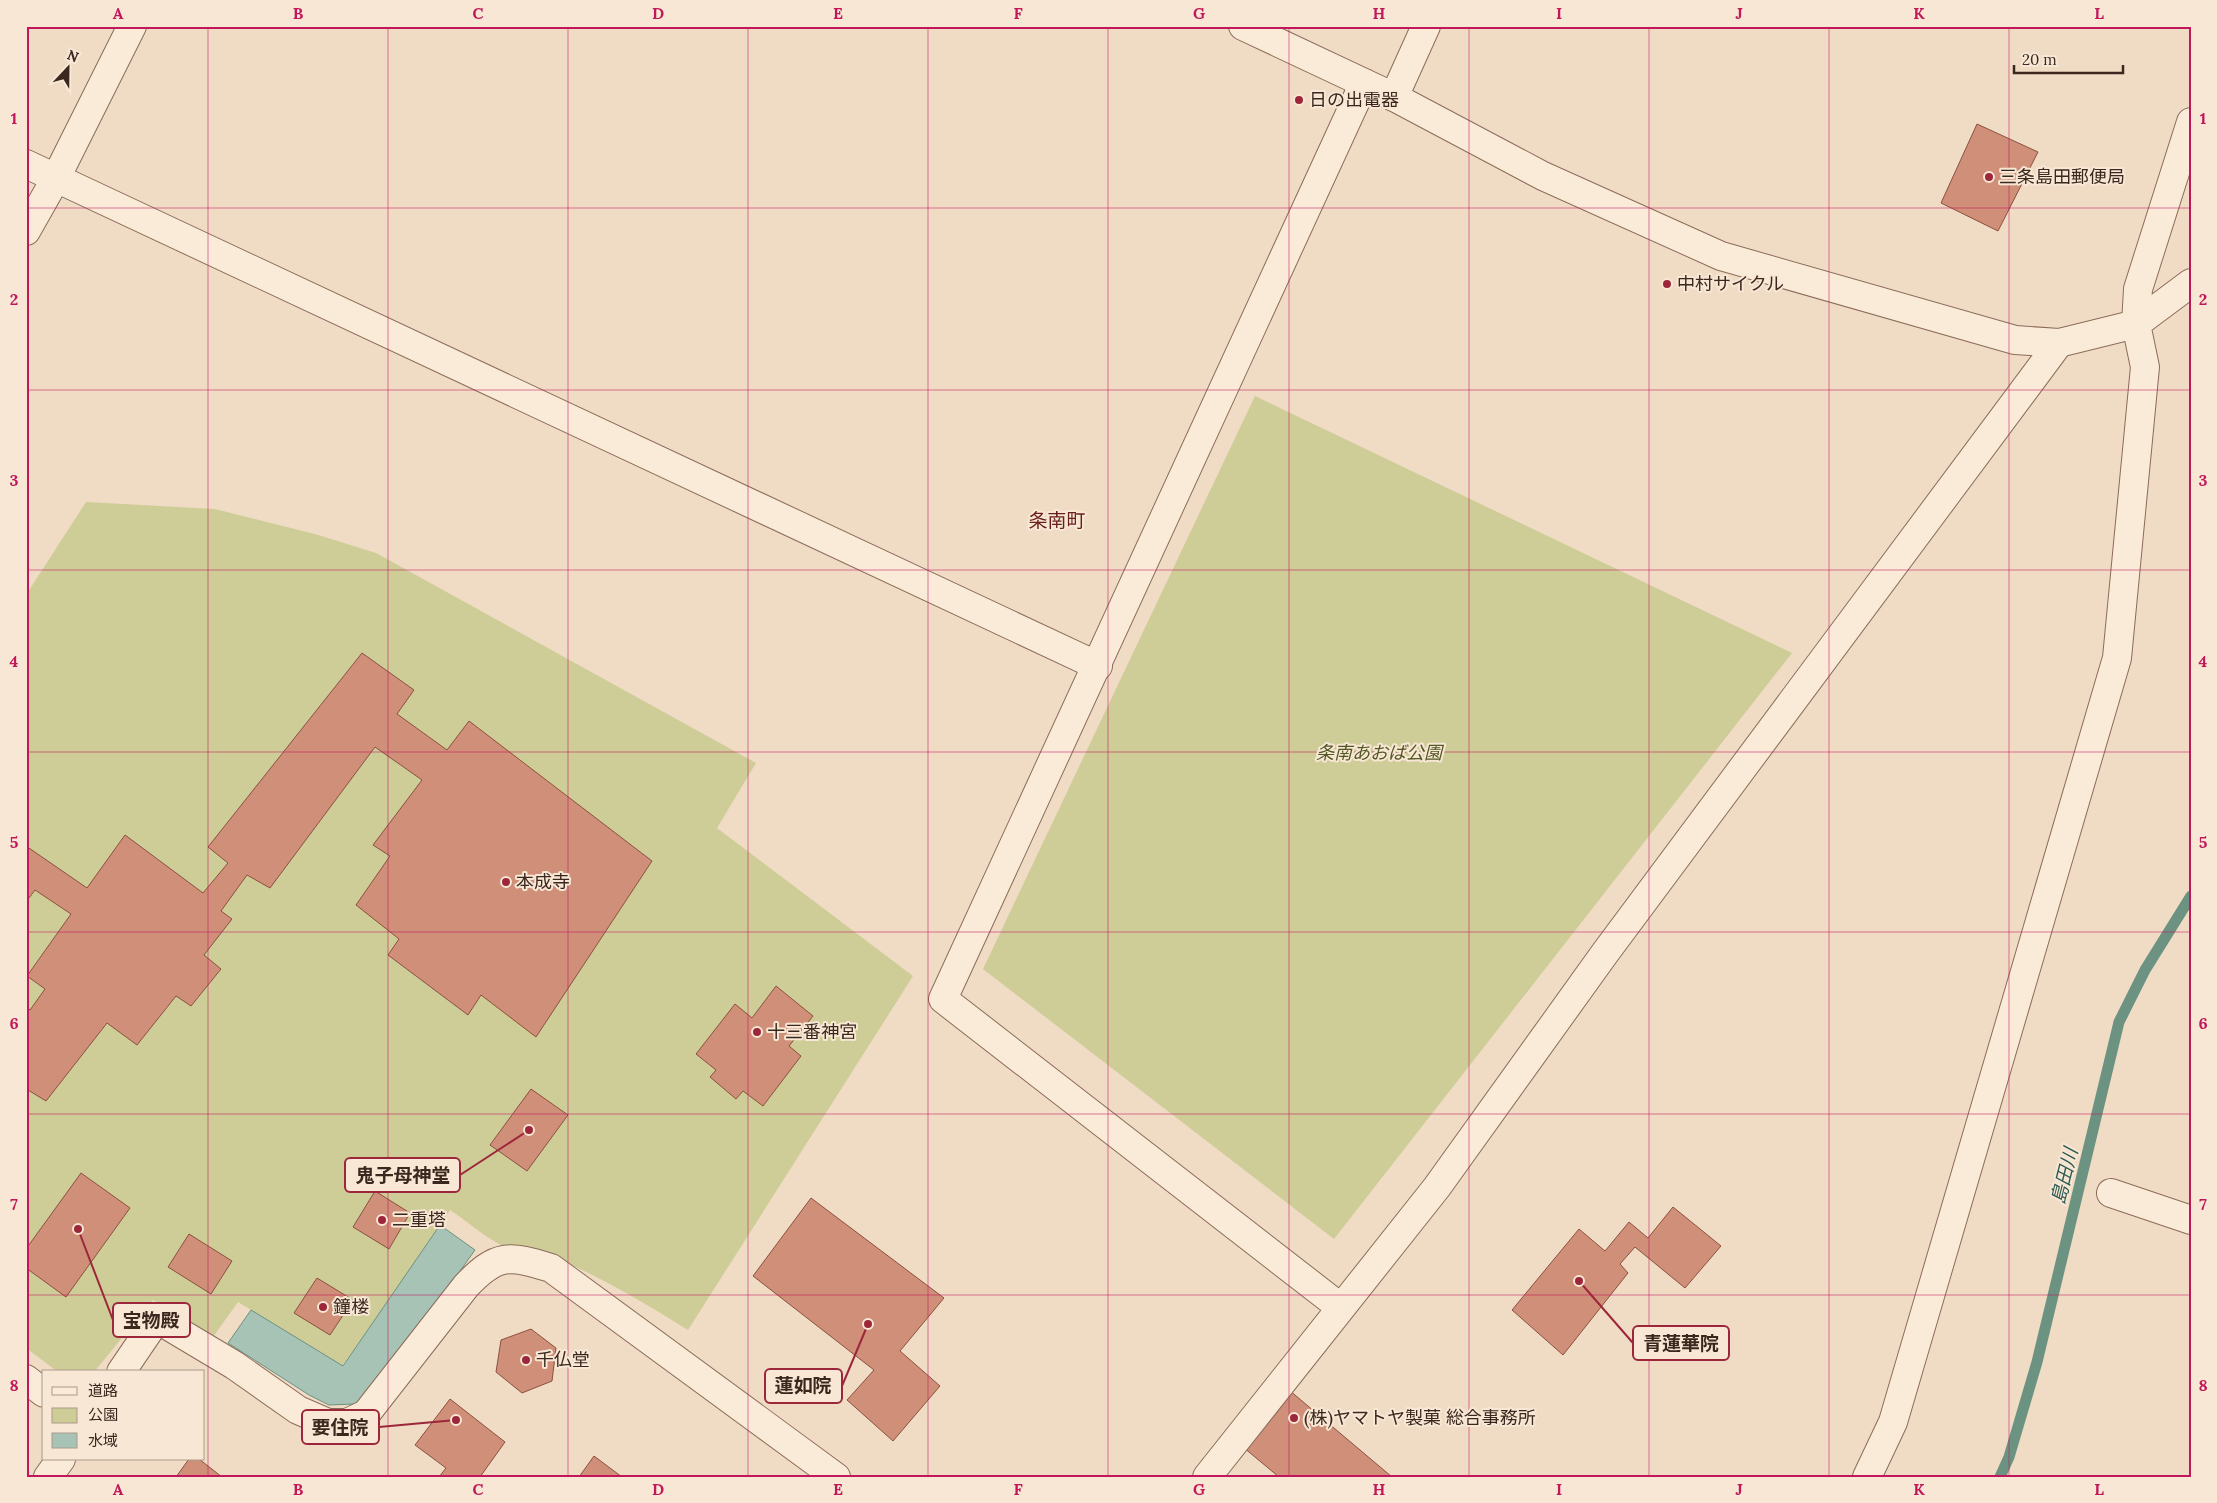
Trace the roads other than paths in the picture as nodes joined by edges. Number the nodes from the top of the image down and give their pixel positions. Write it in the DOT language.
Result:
graph roads {
  1 [pos="132,26"];
  2 [pos="1243,26"];
  3 [pos="1426,26"];
  4 [pos="1364,83"];
  5 [pos="1394,97"];
  6 [pos="2191,122"];
  7 [pos="26,164"];
  8 [pos="56,178"];
  9 [pos="26,231"];
  10 [pos="2191,284"];
  11 [pos="2136,324"];
  12 [pos="2059,343"];
  13 [pos="1098,666"];
  14 [pos="2111,1193"];
  15 [pos="2191,1220"];
  16 [pos="1340,1307"];
  17 [pos="123,1370"];
  18 [pos="26,1379"];
  19 [pos="42,1391"];
  20 [pos="60,1460"];
  21 [pos="48,1477"];
  22 [pos="836,1477"];
  23 [pos="1207,1477"];
  24 [pos="1867,1477"];
  1 -- 8 [label="street"];
  2 -- 4 [label="street"];
  3 -- 5 [label="street"];
  4 -- 5 [label="street"];
  4 -- 13 [label="street"];
  5 -- 12 [label="street"];
  6 -- 11 [label="street"];
  7 -- 8 [label="street"];
  8 -- 9 [label="street"];
  8 -- 13 [label="street"];
  10 -- 11 [label="street"];
  11 -- 12 [label="street"];
  11 -- 24 [label="street"];
  12 -- 16 [label="street"];
  13 -- 16 [label="street"];
  14 -- 15 [label="street"];
  16 -- 23 [label="street"];
  17 -- 22 [label="street"];
  18 -- 19 [label="street"];
  20 -- 21 [label="street"];
}
